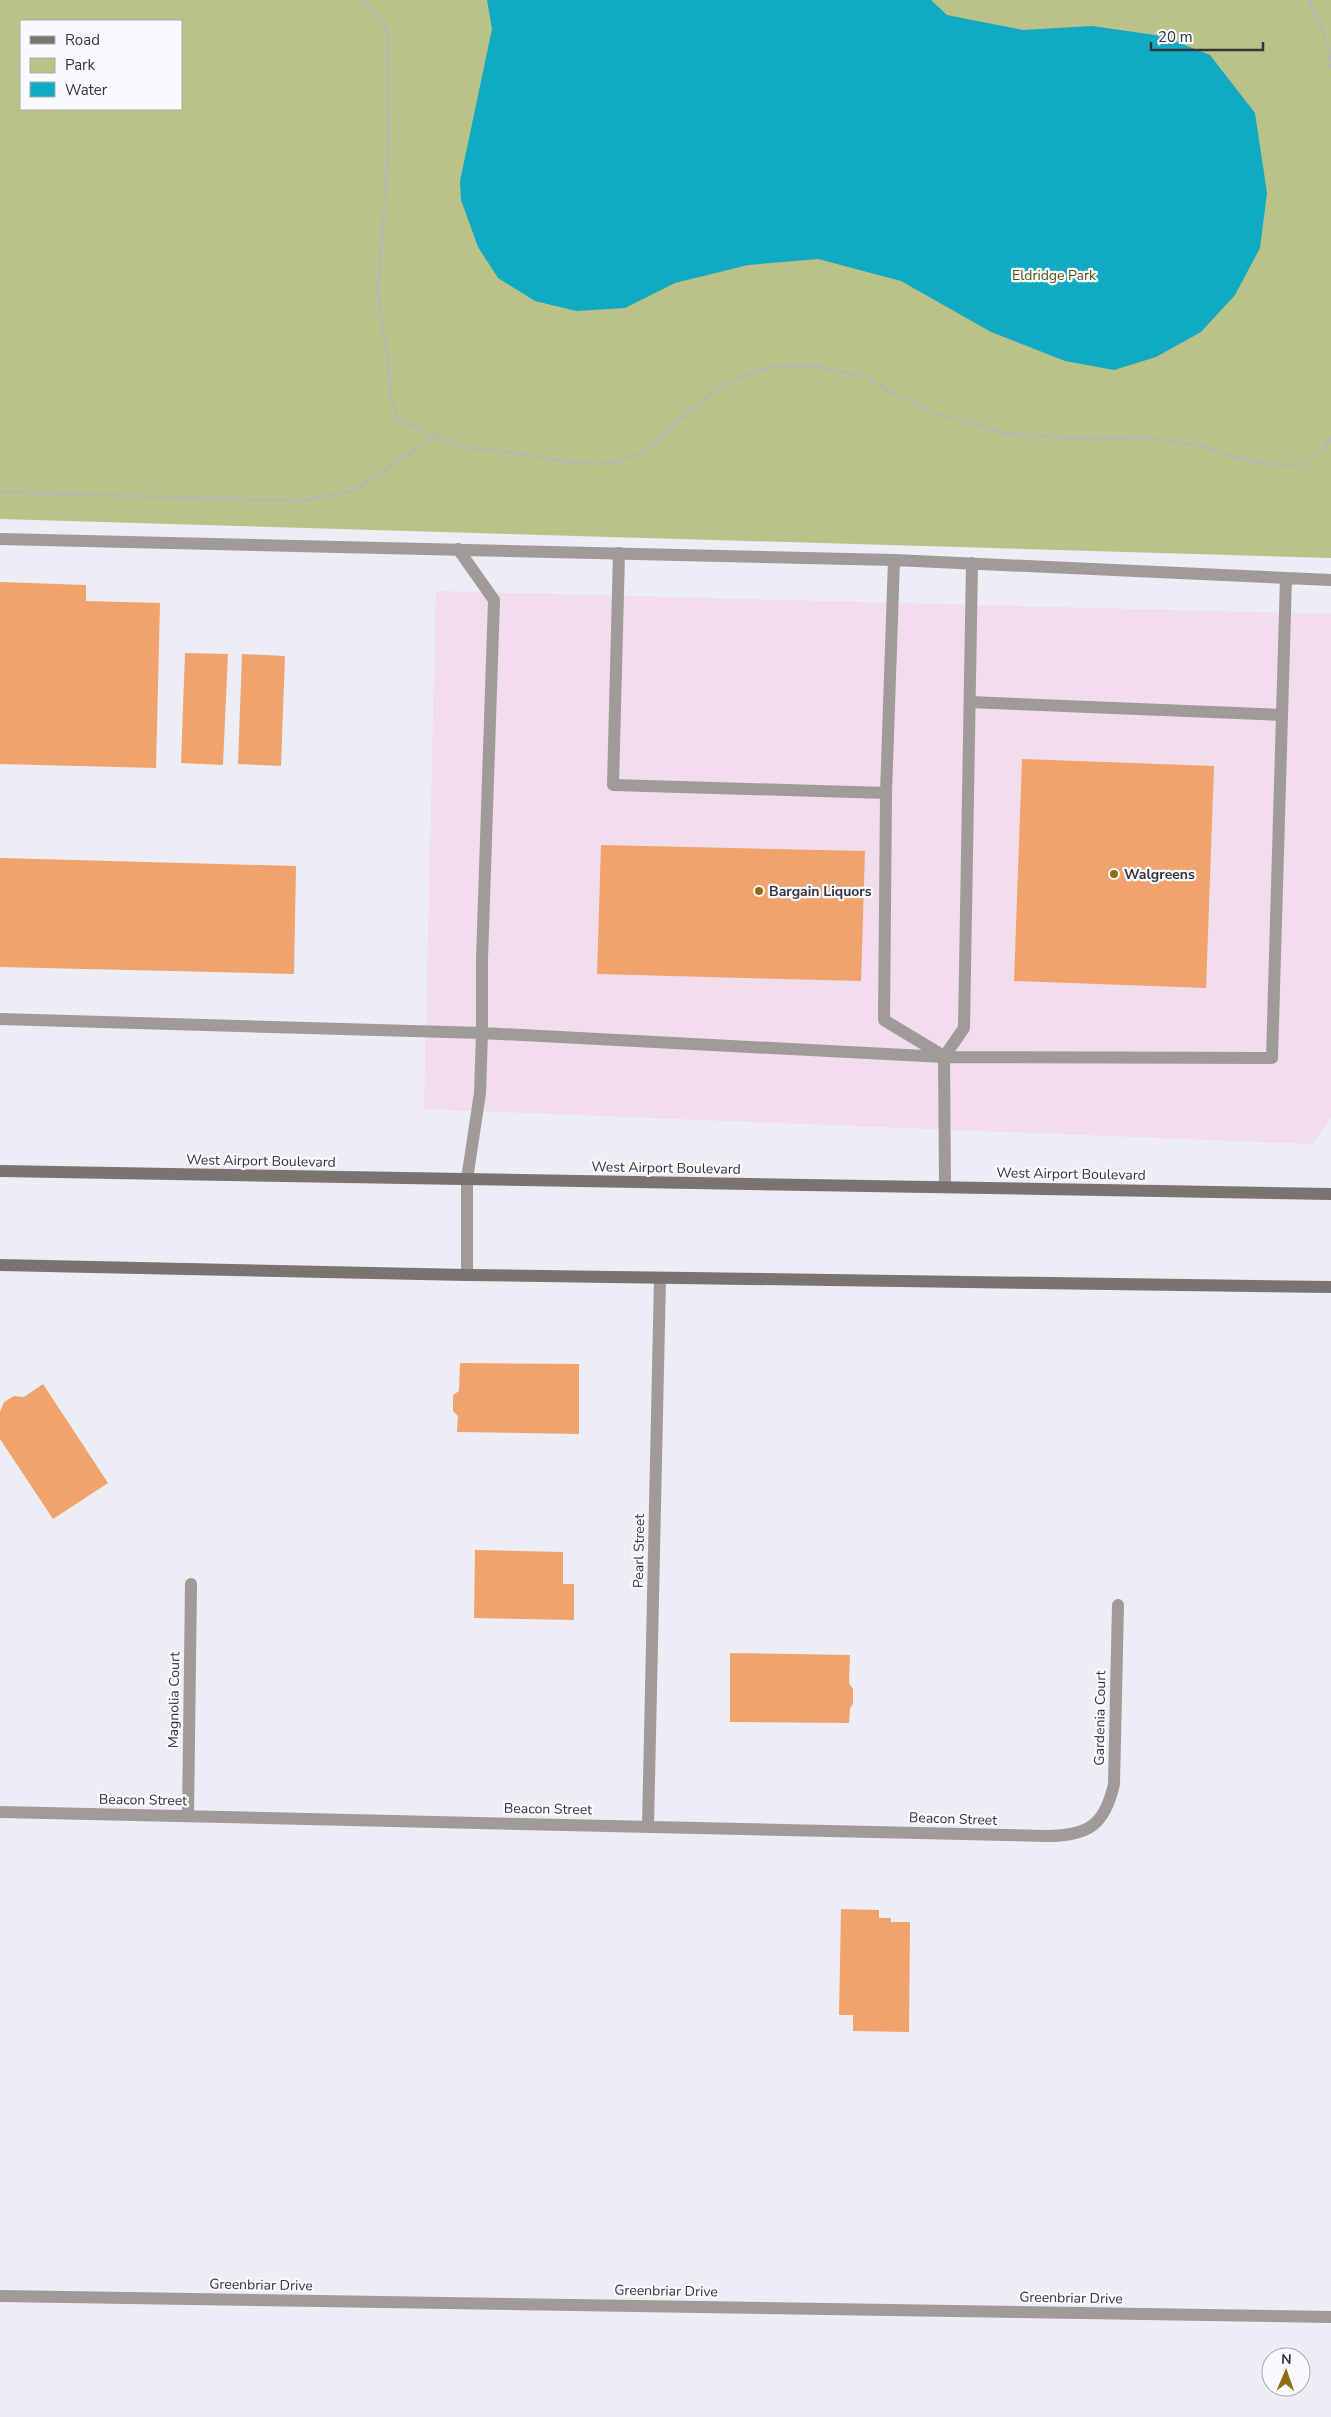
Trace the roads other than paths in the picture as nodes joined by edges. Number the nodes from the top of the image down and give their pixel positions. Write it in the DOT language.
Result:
graph roads {
  1 [pos="0,539"];
  2 [pos="458,549"];
  3 [pos="619,553"];
  4 [pos="894,560"];
  5 [pos="972,564"];
  6 [pos="1286,578"];
  7 [pos="1331,580"];
  8 [pos="970,702"];
  9 [pos="1282,715"];
  10 [pos="886,793"];
  11 [pos="0,1019"];
  12 [pos="482,1033"];
  13 [pos="944,1056"];
  14 [pos="0,1171"];
  15 [pos="467,1179"];
  16 [pos="945,1187"];
  17 [pos="1331,1194"];
  18 [pos="0,1265"];
  19 [pos="467,1275"];
  20 [pos="660,1278"];
  21 [pos="1331,1286"];
  22 [pos="191,1584"];
  23 [pos="1118,1605"];
  24 [pos="0,1812"];
  25 [pos="188,1816"];
  26 [pos="648,1826"];
  27 [pos="1093,1826"];
  28 [pos="0,2296"];
  29 [pos="1331,2317"];
  1 -- 2 [label="street"];
  2 -- 3 [label="street"];
  2 -- 12 [label="street"];
  3 -- 4 [label="street"];
  3 -- 10 [label="street"];
  4 -- 5 [label="street"];
  4 -- 10 [label="street"];
  5 -- 6 [label="street"];
  5 -- 8 [label="street"];
  6 -- 7 [label="street"];
  6 -- 9 [label="street"];
  8 -- 9 [label="street"];
  8 -- 13 [label="street"];
  9 -- 13 [label="street"];
  10 -- 13 [label="street"];
  11 -- 12 [label="street"];
  12 -- 13 [label="street"];
  12 -- 15 [label="street"];
  13 -- 16 [label="street"];
  14 -- 15 [label="main road, West Airport Boulevard"];
  15 -- 16 [label="main road, West Airport Boulevard"];
  15 -- 19 [label="street"];
  16 -- 17 [label="main road, West Airport Boulevard"];
  18 -- 19 [label="main road"];
  19 -- 20 [label="main road"];
  20 -- 21 [label="main road"];
  20 -- 26 [label="street, Pearl Street"];
  22 -- 25 [label="street, Magnolia Court"];
  23 -- 27 [label="street, Gardenia Court"];
  24 -- 25 [label="street, Beacon Street"];
  25 -- 26 [label="street, Beacon Street"];
  26 -- 27 [label="street, Beacon Street"];
  28 -- 29 [label="street, Greenbriar Drive"];
}
